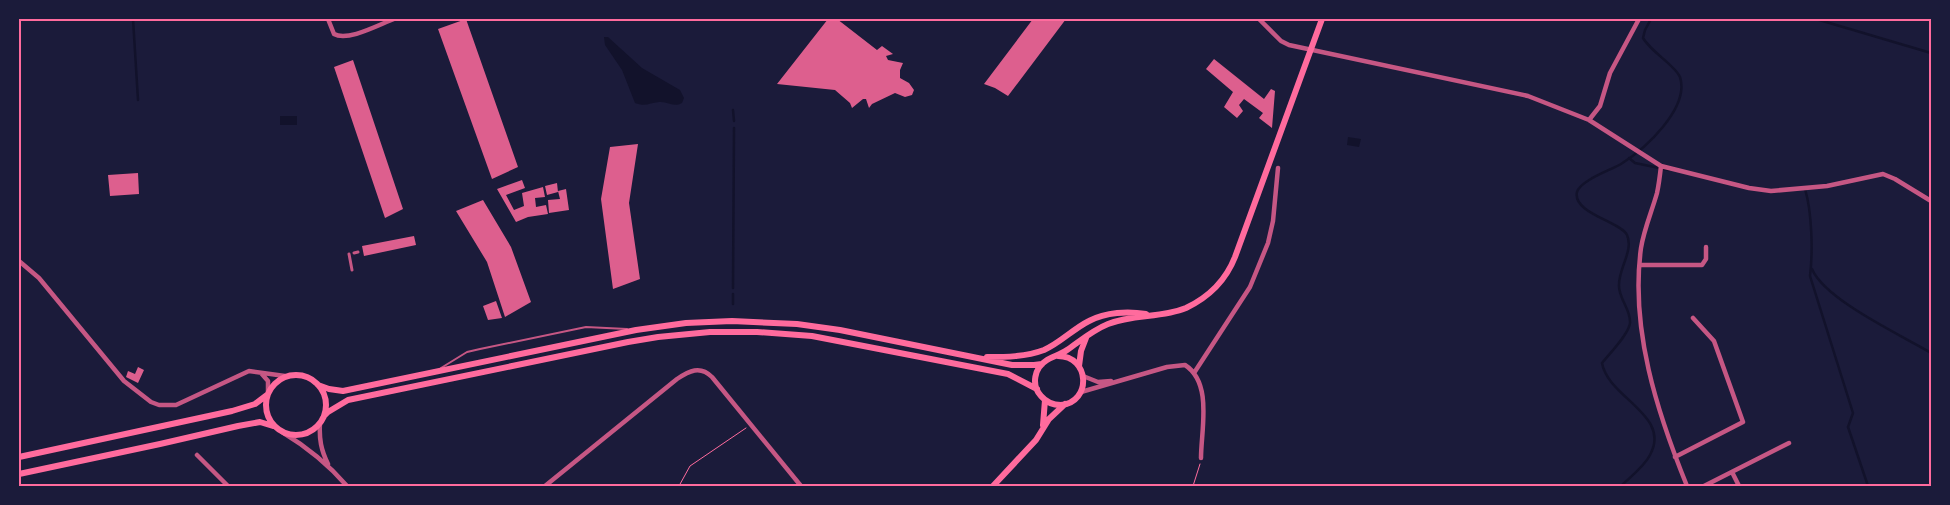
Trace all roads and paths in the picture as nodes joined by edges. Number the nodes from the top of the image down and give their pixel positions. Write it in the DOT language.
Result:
graph roads {
  1 [pos="328,19"];
  2 [pos="394,19"];
  3 [pos="1259,19"];
  4 [pos="1322,19"];
  5 [pos="1639,19"];
  6 [pos="1310,49"];
  7 [pos="1589,120"];
  8 [pos="1661,166"];
  9 [pos="1278,168"];
  10 [pos="1931,201"];
  11 [pos="1706,247"];
  12 [pos="349,254"];
  13 [pos="19,261"];
  14 [pos="1640,264"];
  15 [pos="352,270"];
  16 [pos="1152,314"];
  17 [pos="1693,318"];
  18 [pos="637,330"];
  19 [pos="1086,336"];
  20 [pos="1058,356"];
  21 [pos="977,357"];
  22 [pos="1042,364"];
  23 [pos="1079,366"];
  24 [pos="436,371"];
  25 [pos="261,372"];
  26 [pos="1194,374"];
  27 [pos="286,376"];
  28 [pos="1083,376"];
  29 [pos="1122,379"];
  30 [pos="318,385"];
  31 [pos="1037,389"];
  32 [pos="1081,392"];
  33 [pos="267,394"];
  34 [pos="1046,400"];
  35 [pos="1065,404"];
  36 [pos="324,416"];
  37 [pos="320,423"];
  38 [pos="751,424"];
  39 [pos="273,426"];
  40 [pos="1043,428"];
  41 [pos="282,432"];
  42 [pos="1789,443"];
  43 [pos="197,455"];
  44 [pos="19,457"];
  45 [pos="1675,457"];
  46 [pos="1201,458"];
  47 [pos="328,465"];
  48 [pos="1732,472"];
  49 [pos="19,474"];
  50 [pos="228,486"];
  51 [pos="347,486"];
  52 [pos="545,486"];
  53 [pos="679,486"];
  54 [pos="801,486"];
  55 [pos="994,486"];
  56 [pos="1193,486"];
  57 [pos="1686,486"];
  58 [pos="1704,486"];
  59 [pos="1739,486"];
  1 -- 2 [label="street"];
  3 -- 6 [label="street"];
  4 -- 6 [label="main road"];
  5 -- 7 [label="street"];
  6 -- 7 [label="street"];
  6 -- 16 [label="main road"];
  7 -- 8 [label="street"];
  8 -- 10 [label="street"];
  8 -- 14 [label="street"];
  9 -- 26 [label="street"];
  11 -- 14 [label="street"];
  12 -- 15 [label="street"];
  13 -- 25 [label="street"];
  14 -- 45 [label="street"];
  16 -- 19 [label="main road"];
  16 -- 21 [label="main road"];
  17 -- 45 [label="street"];
  18 -- 21 [label="main road"];
  18 -- 24 [label="main road"];
  18 -- 24 [label="lane"];
  19 -- 20 [label="main road"];
  19 -- 23 [label="main road"];
  20 -- 22 [label="main road"];
  20 -- 23 [label="main road"];
  21 -- 22 [label="main road"];
  22 -- 31 [label="main road"];
  23 -- 28 [label="main road"];
  24 -- 30 [label="main road"];
  25 -- 27 [label="street"];
  25 -- 33 [label="street"];
  26 -- 29 [label="street"];
  26 -- 46 [label="street"];
  27 -- 30 [label="main road"];
  27 -- 33 [label="main road"];
  28 -- 29 [label="street"];
  28 -- 32 [label="main road"];
  29 -- 32 [label="street"];
  30 -- 36 [label="main road"];
  31 -- 34 [label="main road"];
  31 -- 36 [label="main road"];
  32 -- 35 [label="main road"];
  33 -- 39 [label="main road"];
  33 -- 44 [label="main road"];
  34 -- 35 [label="main road"];
  34 -- 40 [label="main road"];
  35 -- 40 [label="main road"];
  36 -- 37 [label="main road"];
  37 -- 41 [label="main road"];
  37 -- 47 [label="street"];
  38 -- 52 [label="street"];
  38 -- 53 [label="path"];
  38 -- 54 [label="street"];
  39 -- 41 [label="main road"];
  39 -- 49 [label="main road"];
  40 -- 55 [label="main road"];
  41 -- 47 [label="street"];
  42 -- 48 [label="street"];
  43 -- 50 [label="street"];
  45 -- 57 [label="street"];
  46 -- 56 [label="path"];
  47 -- 51 [label="street"];
  48 -- 58 [label="street"];
  48 -- 59 [label="street"];
}
